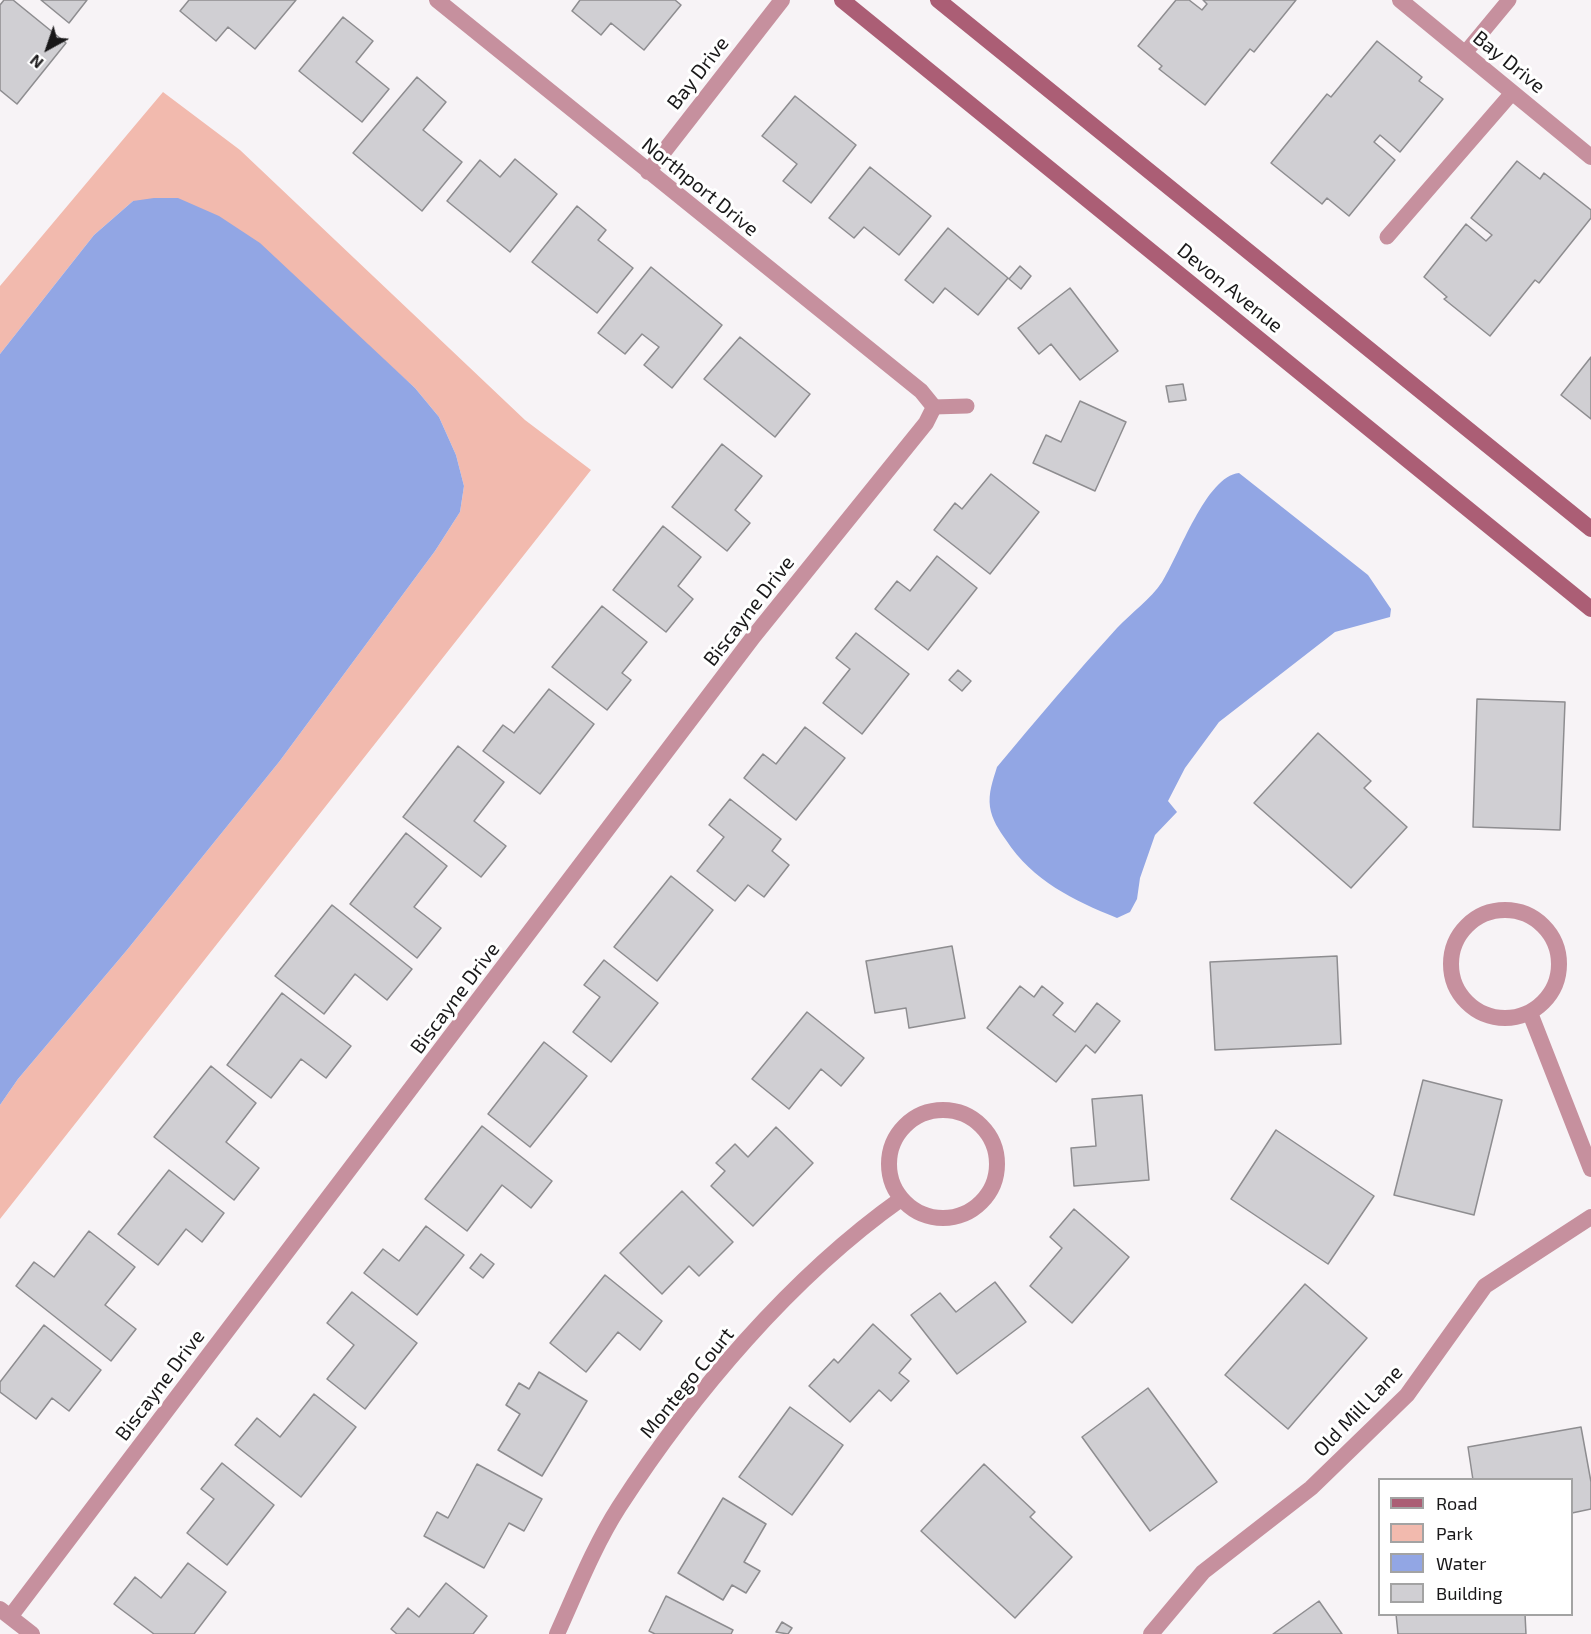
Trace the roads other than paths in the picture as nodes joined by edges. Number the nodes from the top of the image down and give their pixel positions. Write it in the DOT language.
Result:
graph roads {
  1 [pos="437,0"];
  2 [pos="782,0"];
  3 [pos="842,0"];
  4 [pos="938,0"];
  5 [pos="1400,0"];
  6 [pos="1509,0"];
  7 [pos="1465,53"];
  8 [pos="1512,93"];
  9 [pos="1591,157"];
  10 [pos="648,172"];
  11 [pos="1387,237"];
  12 [pos="967,406"];
  13 [pos="934,407"];
  14 [pos="1591,529"];
  15 [pos="1591,609"];
  16 [pos="1530,1012"];
  17 [pos="1591,1169"];
  18 [pos="901,1199"];
  19 [pos="1591,1218"];
  20 [pos="5,1613"];
  21 [pos="32,1634"];
  22 [pos="557,1634"];
  23 [pos="1151,1634"];
  1 -- 10 [label="street, Northport Drive"];
  2 -- 10 [label="street, Bay Drive"];
  3 -- 15 [label="main road, Devon Avenue"];
  4 -- 14 [label="main road, Devon Avenue"];
  5 -- 7 [label="street, Bay Drive"];
  6 -- 7 [label="lane"];
  7 -- 8 [label="street, Bay Drive"];
  8 -- 9 [label="street, Bay Drive"];
  8 -- 11 [label="lane"];
  10 -- 13 [label="street, Northport Drive"];
  12 -- 13 [label="lane"];
  13 -- 20 [label="street, Biscayne Drive"];
  16 -- 16 [label="street"];
  16 -- 17 [label="street"];
  18 -- 18 [label="street"];
  18 -- 22 [label="street, Montego Court"];
  19 -- 23 [label="street, Old Mill Lane"];
  20 -- 21 [label="street"];
}
